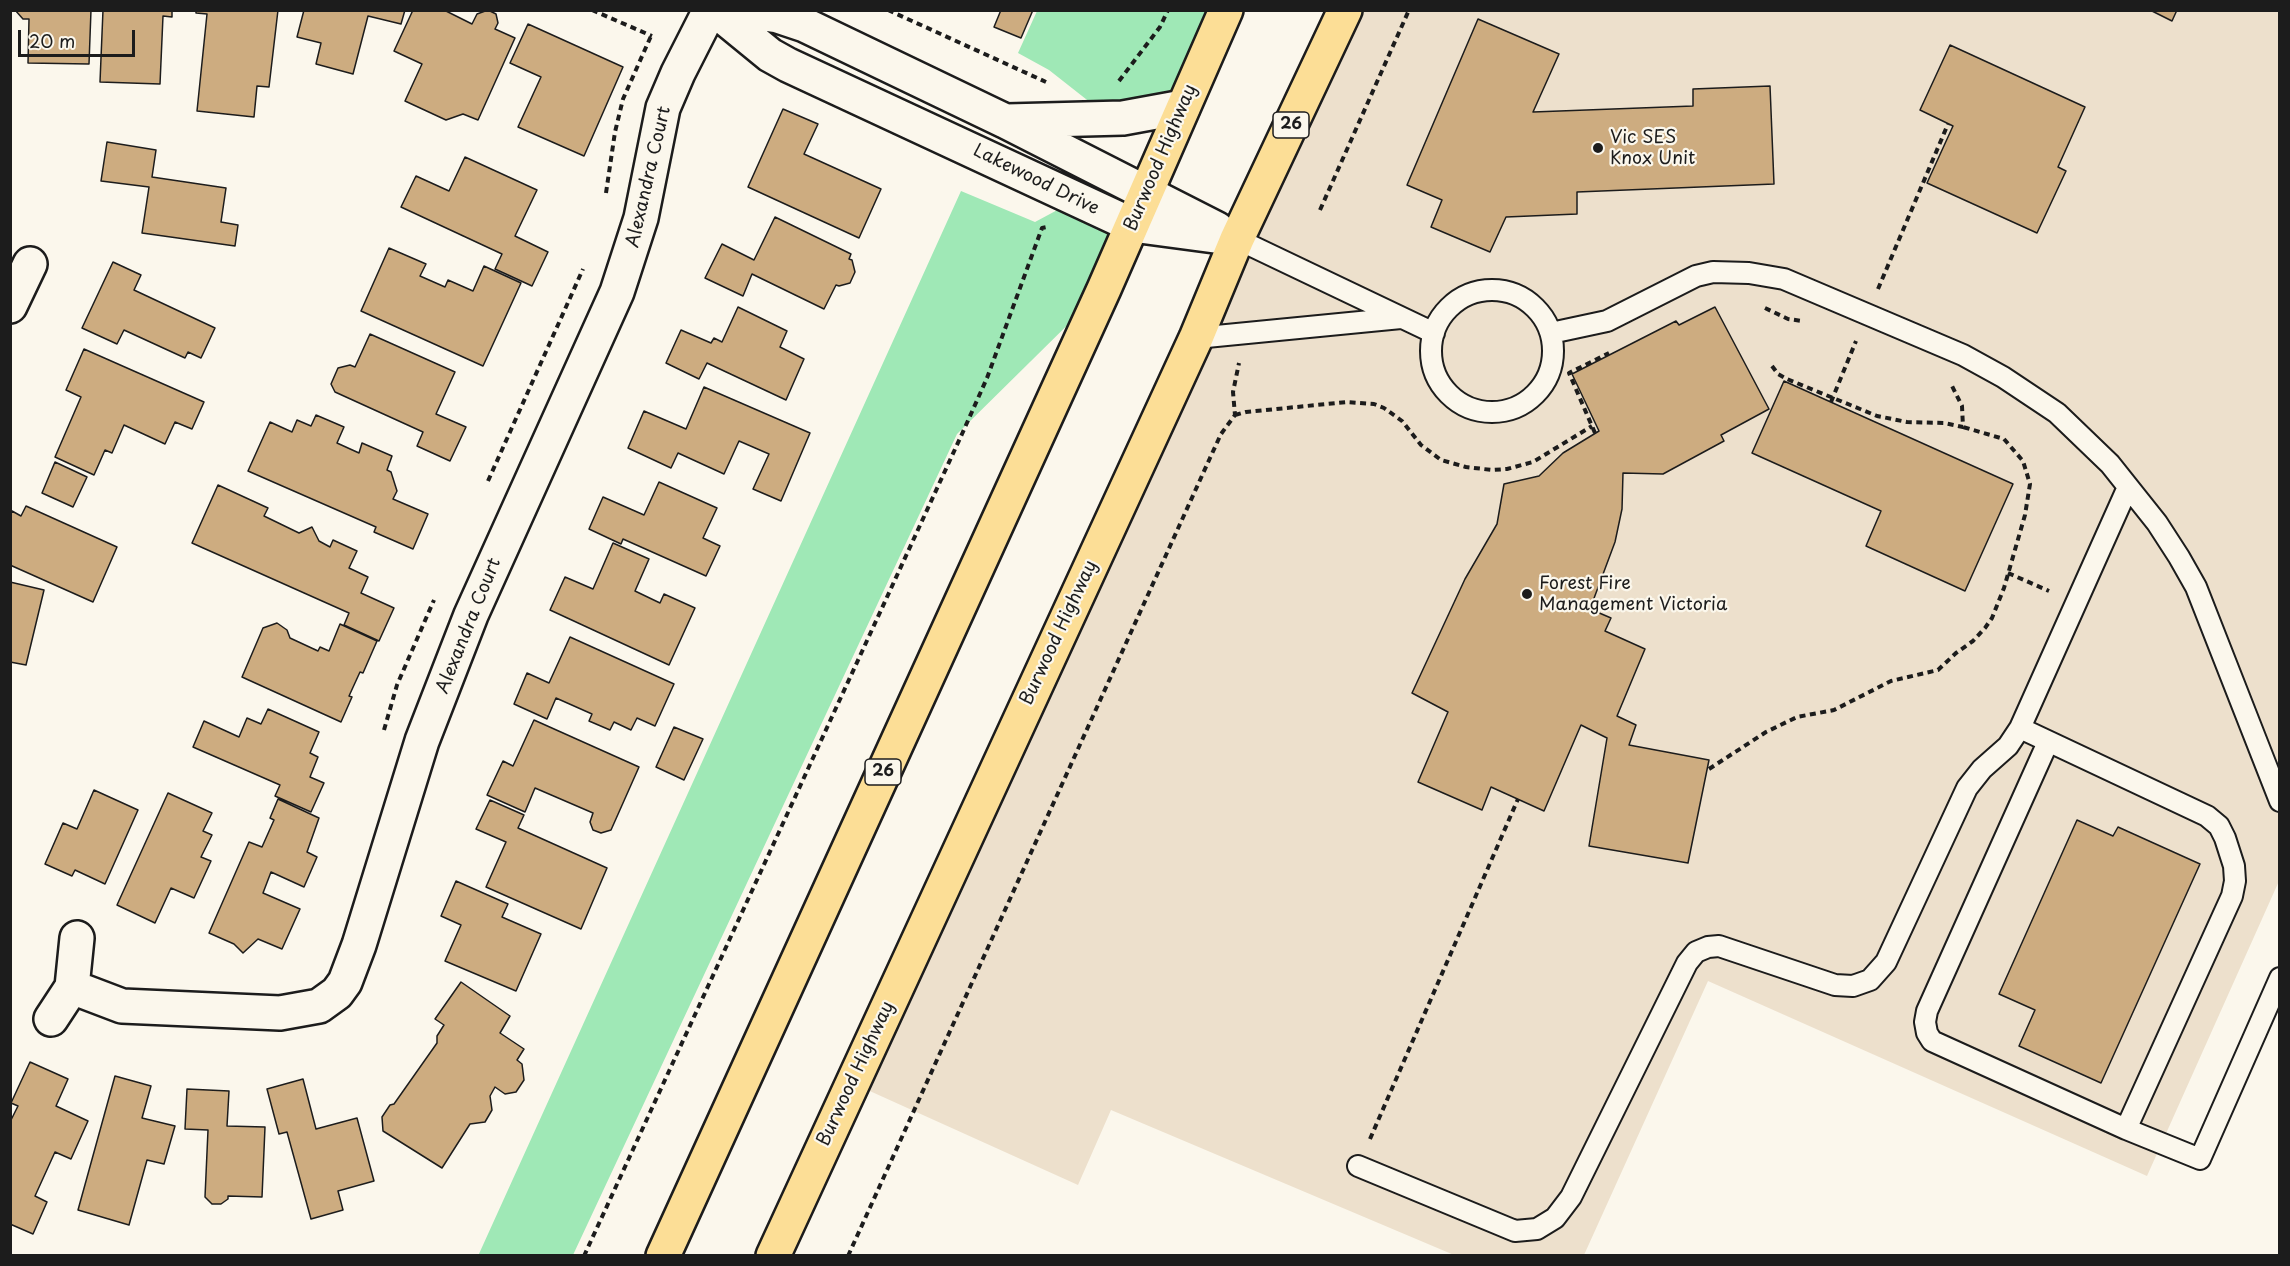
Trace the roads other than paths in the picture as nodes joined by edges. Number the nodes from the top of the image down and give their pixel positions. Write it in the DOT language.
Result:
graph roads {
  1 [pos="710,10"];
  2 [pos="715,10"];
  3 [pos="736,10"];
  4 [pos="1226,10"];
  5 [pos="1345,10"];
  6 [pos="1183,107"];
  7 [pos="1005,121"];
  8 [pos="1146,192"];
  9 [pos="1132,225"];
  10 [pos="1237,239"];
  11 [pos="30,264"];
  12 [pos="10,306"];
  13 [pos="1401,318"];
  14 [pos="1434,333"];
  15 [pos="1551,333"];
  16 [pos="1196,338"];
  17 [pos="2128,487"];
  18 [pos="2020,728"];
  19 [pos="2048,742"];
  20 [pos="2280,801"];
  21 [pos="77,938"];
  22 [pos="2280,978"];
  23 [pos="72,987"];
  24 [pos="51,1018"];
  25 [pos="2126,1130"];
  26 [pos="1358,1166"];
  27 [pos="663,1256"];
  28 [pos="773,1256"];
  1 -- 23 [label="street, Alexandra Court"];
  2 -- 9 [label="street, Lakewood Drive"];
  3 -- 7 [label="street, Lakewood Drive"];
  4 -- 6 [label="highway, Burwood Highway / 26"];
  5 -- 10 [label="highway, Burwood Highway / 26"];
  6 -- 7 [label="street, Lakewood Drive"];
  6 -- 8 [label="highway, Burwood Highway / 26"];
  7 -- 8 [label="street, Lakewood Drive"];
  8 -- 9 [label="highway, Burwood Highway / 26"];
  8 -- 10 [label="street, Lakewood Drive"];
  9 -- 10 [label="street, Lakewood Drive"];
  9 -- 27 [label="highway, Burwood Highway / 26"];
  10 -- 13 [label="lane"];
  10 -- 16 [label="highway, Burwood Highway / 26"];
  11 -- 12 [label="street"];
  13 -- 14 [label="lane"];
  13 -- 16 [label="lane"];
  14 -- 15 [label="lane"];
  14 -- 15 [label="lane"];
  15 -- 17 [label="lane"];
  16 -- 28 [label="highway, Burwood Highway / 26"];
  17 -- 18 [label="lane"];
  17 -- 20 [label="lane"];
  18 -- 19 [label="lane"];
  18 -- 26 [label="lane"];
  19 -- 25 [label="lane"];
  19 -- 25 [label="lane"];
  21 -- 23 [label="street"];
  22 -- 25 [label="lane"];
  23 -- 24 [label="street"];
}
